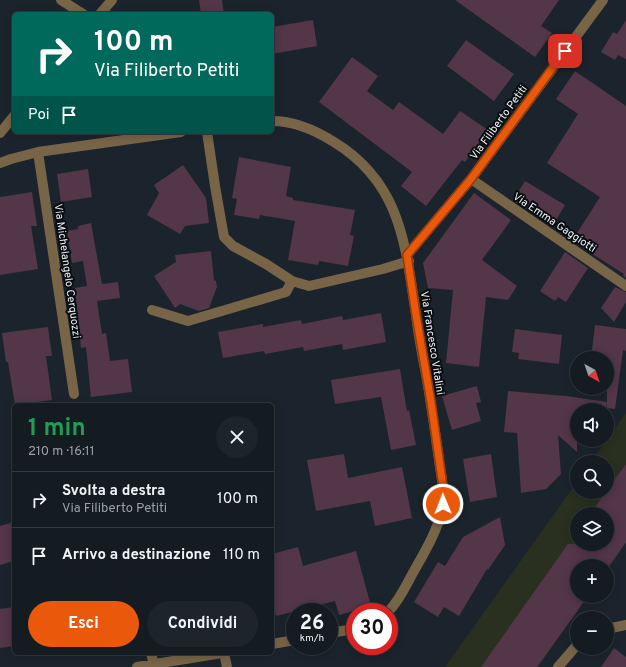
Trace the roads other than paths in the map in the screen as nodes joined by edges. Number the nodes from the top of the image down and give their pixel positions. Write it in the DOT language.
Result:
graph roads {
  1 [pos="61,0"];
  2 [pos="112,0"];
  3 [pos="603,0"];
  4 [pos="80,12"];
  5 [pos="102,12"];
  6 [pos="12,118"];
  7 [pos="274,121"];
  8 [pos="0,133"];
  9 [pos="167,134"];
  10 [pos="207,134"];
  11 [pos="38,152"];
  12 [pos="0,163"];
  13 [pos="471,179"];
  14 [pos="408,258"];
  15 [pos="292,281"];
  16 [pos="626,286"];
  17 [pos="152,310"];
  18 [pos="74,394"];
  19 [pos="395,603"];
  20 [pos="626,625"];
  21 [pos="614,628"];
  22 [pos="286,642"];
  23 [pos="274,644"];
  24 [pos="570,653"];
  25 [pos="152,655"];
  26 [pos="212,655"];
  27 [pos="224,655"];
  28 [pos="154,665"];
  29 [pos="137,667"];
  30 [pos="227,667"];
  31 [pos="558,667"];
  1 -- 4 [label="street"];
  2 -- 5 [label="street"];
  3 -- 13 [label="street, Via Filiberto Petiti"];
  6 -- 8 [label="street"];
  7 -- 14 [label="street, Via Francesco Vitalini"];
  9 -- 11 [label="street"];
  10 -- 15 [label="street"];
  11 -- 12 [label="street"];
  11 -- 18 [label="street, Via Michelangelo Cerquozzi"];
  13 -- 14 [label="street, Via Filiberto Petiti"];
  13 -- 16 [label="street, Via Emma Gaggiotti"];
  14 -- 15 [label="street"];
  14 -- 19 [label="street, Via Francesco Vitalini"];
  15 -- 17 [label="street"];
  20 -- 21 [label="street"];
  22 -- 23 [label="street"];
  24 -- 31 [label="street"];
  25 -- 28 [label="street"];
  26 -- 28 [label="street"];
  27 -- 30 [label="street"];
  28 -- 29 [label="street"];
}
